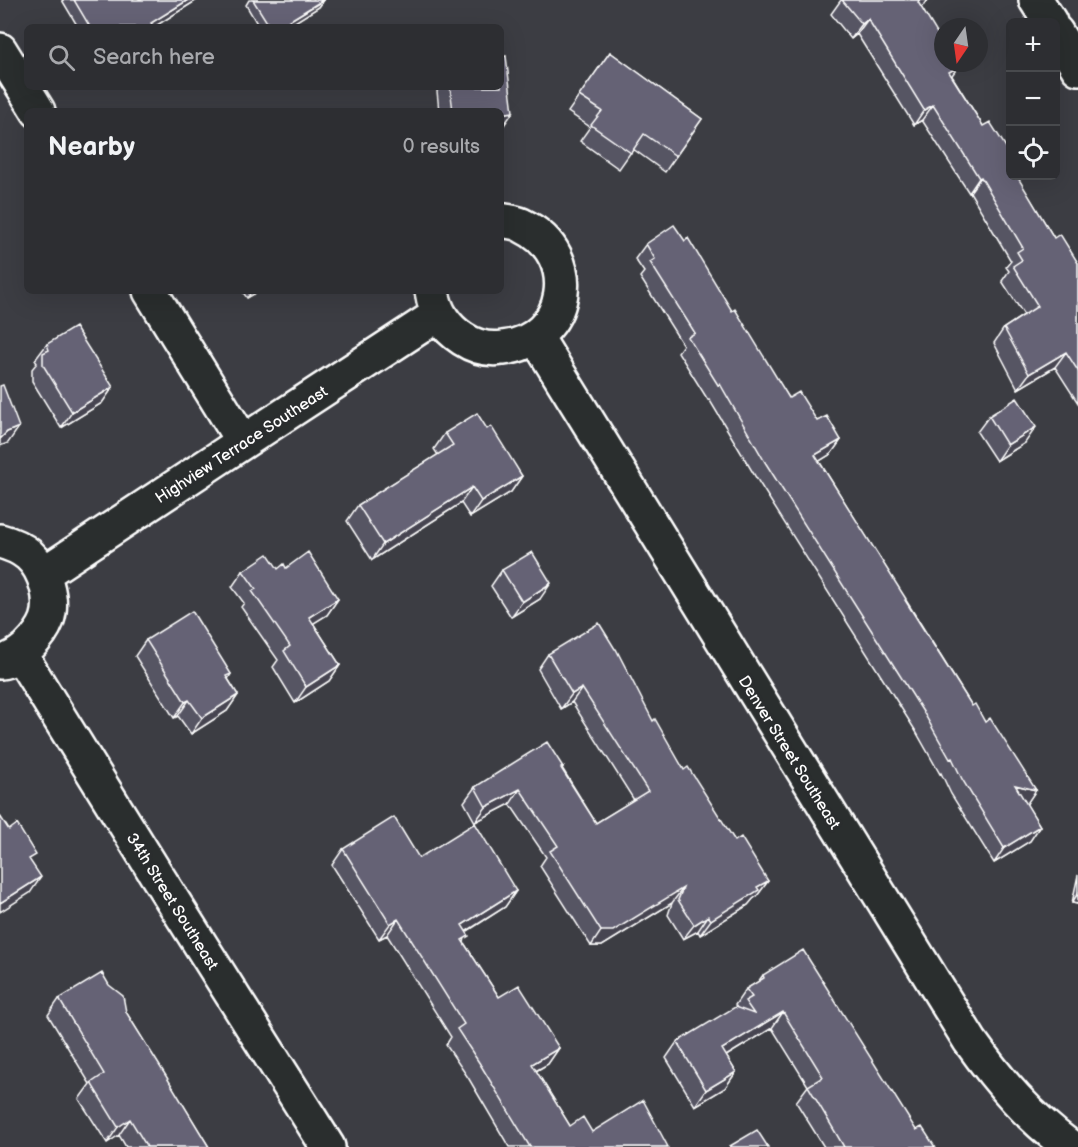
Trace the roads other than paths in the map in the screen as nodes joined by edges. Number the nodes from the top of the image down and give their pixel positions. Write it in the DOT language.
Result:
graph roads {
  1 [pos="1036,0"];
  2 [pos="1047,18"];
  3 [pos="1060,39"];
  4 [pos="0,50"];
  5 [pos="1078,68"];
  6 [pos="24,89"];
  7 [pos="25,90"];
  8 [pos="36,108"];
  9 [pos="504,221"];
  10 [pos="152,294"];
  11 [pos="435,303"];
  12 [pos="536,337"];
  13 [pos="243,442"];
  14 [pos="0,541"];
  15 [pos="43,574"];
  16 [pos="10,658"];
  17 [pos="328,1147"];
  18 [pos="1070,1147"];
  1 -- 2 [label="street"];
  3 -- 5 [label="street"];
  4 -- 6 [label="street"];
  7 -- 8 [label="street"];
  9 -- 12 [label="street"];
  10 -- 13 [label="street"];
  11 -- 12 [label="street"];
  11 -- 13 [label="street, Highview Terrace Southeast"];
  12 -- 18 [label="street, Denver Street Southeast"];
  13 -- 15 [label="street, Highview Terrace Southeast"];
  14 -- 15 [label="street"];
  15 -- 16 [label="street"];
  16 -- 17 [label="street, 34th Street Southeast"];
}
